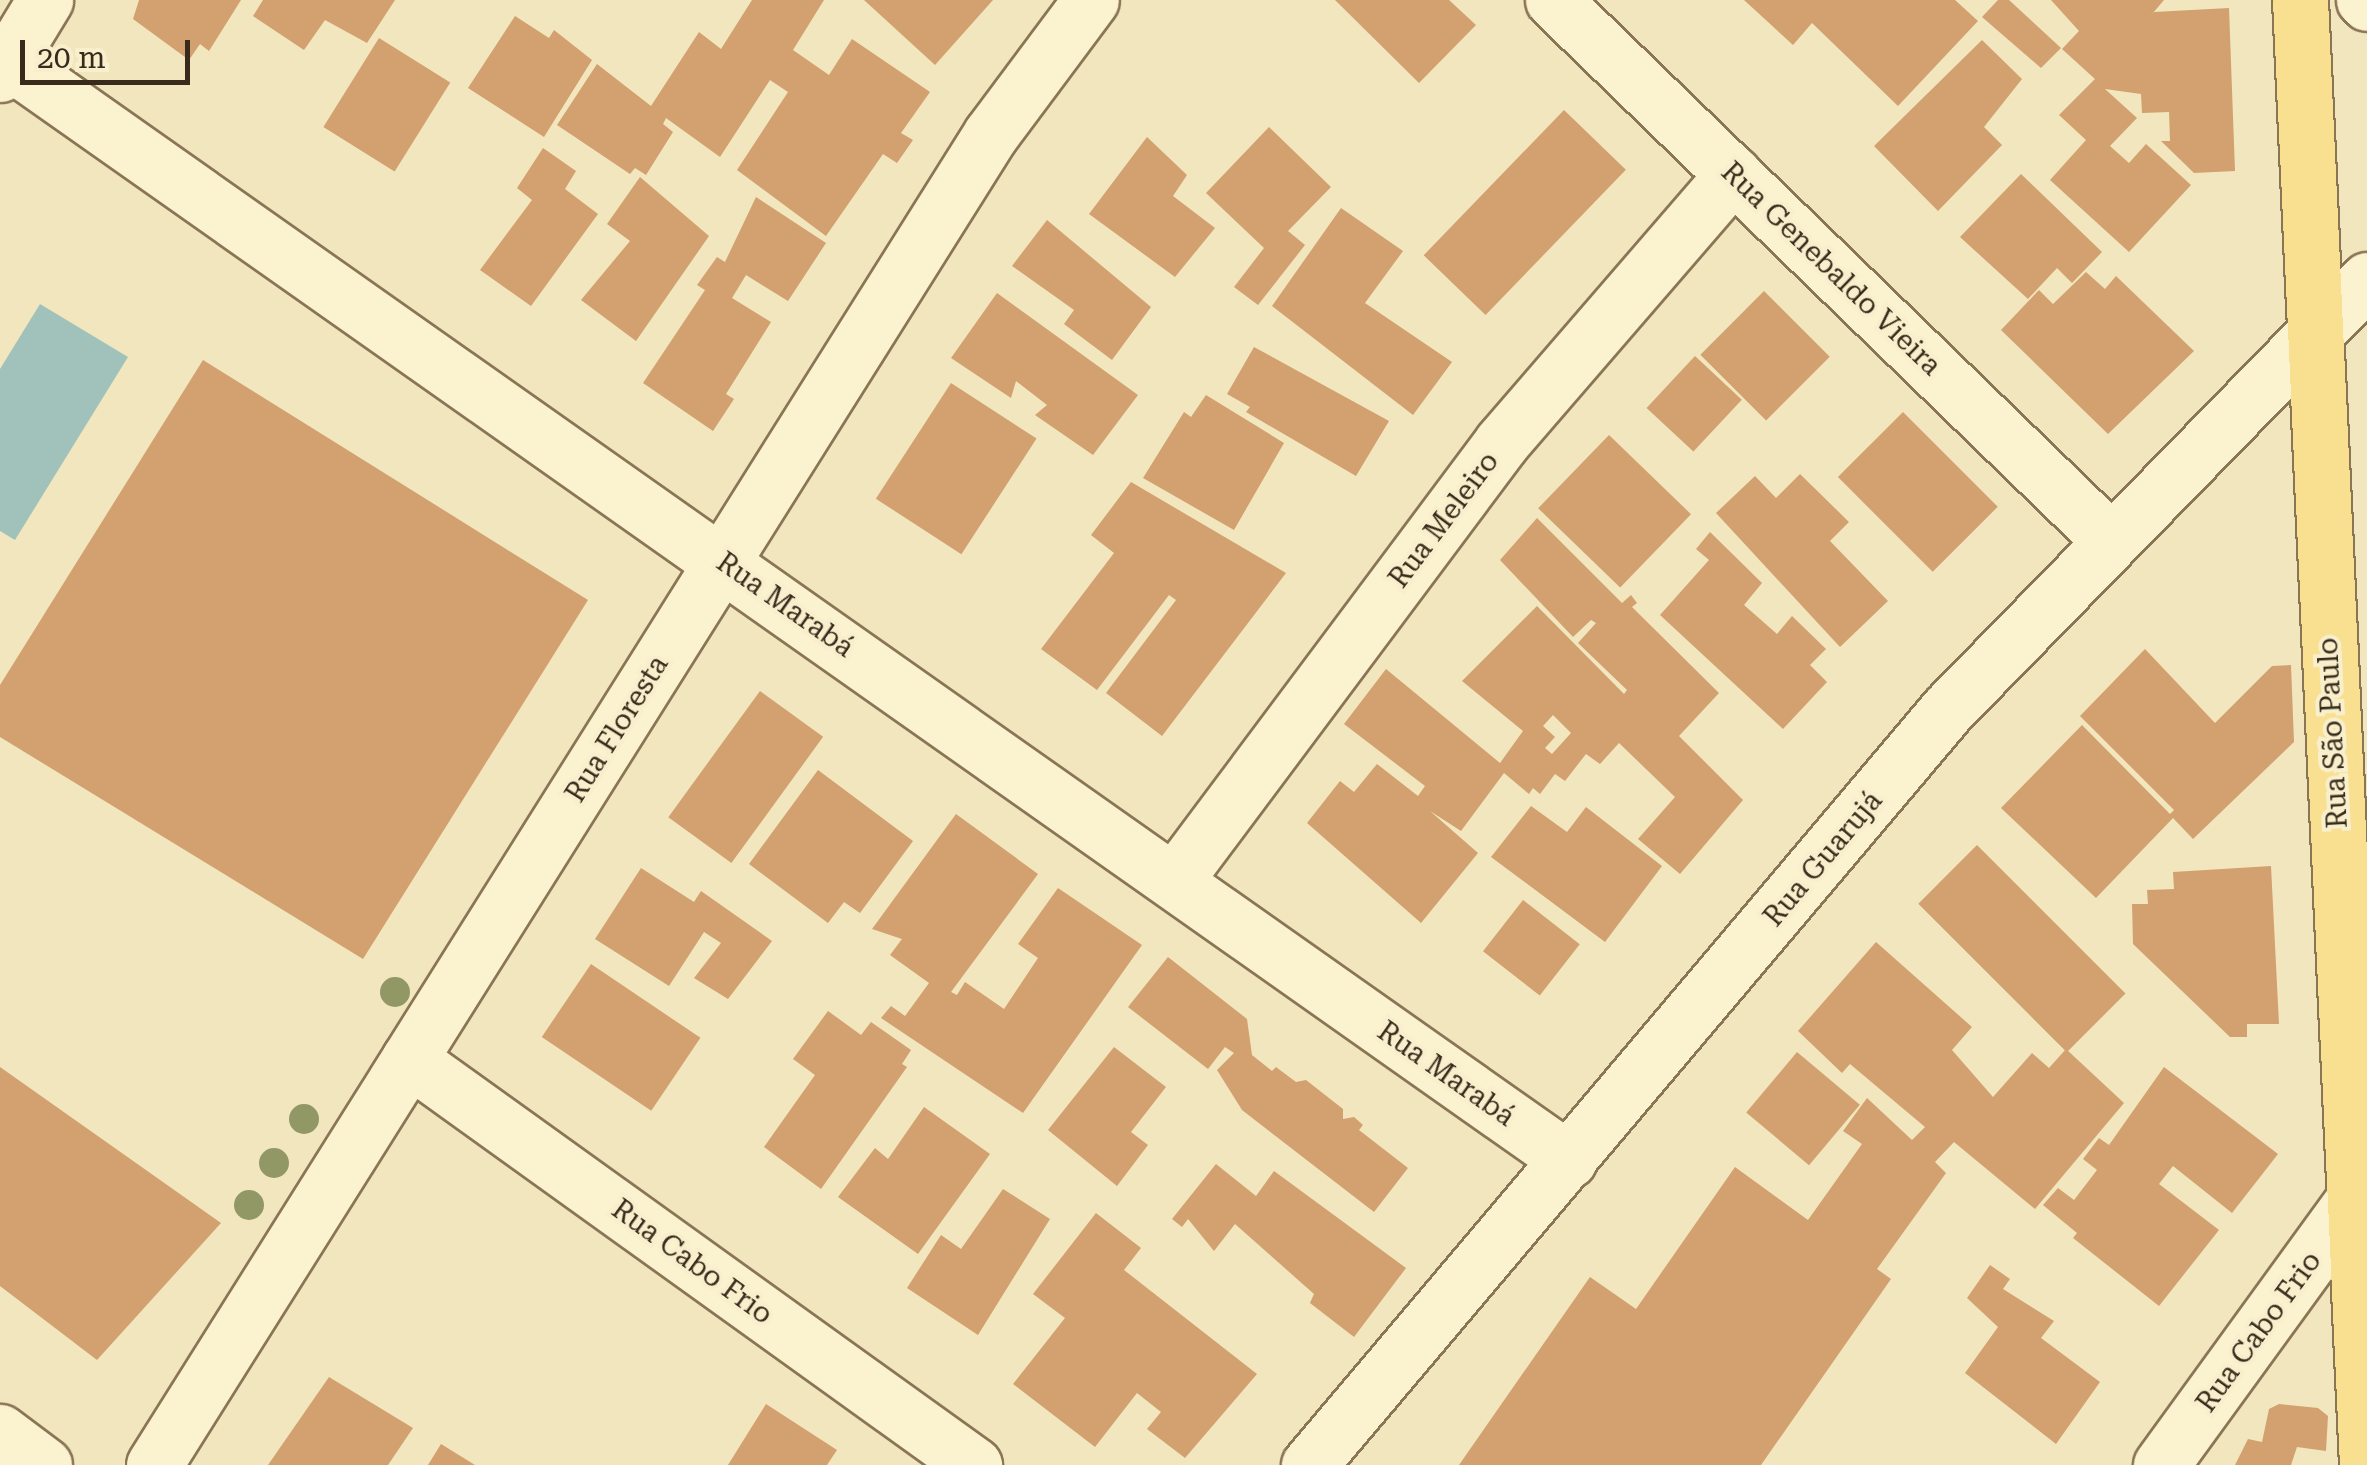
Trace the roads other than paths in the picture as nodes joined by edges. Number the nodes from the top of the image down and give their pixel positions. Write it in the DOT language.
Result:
graph roads {
  1 [pos="44,0"];
  2 [pos="1091,0"];
  3 [pos="1553,0"];
  4 [pos="2300,0"];
  5 [pos="4,61"];
  6 [pos="1733,174"];
  7 [pos="2367,280"];
  8 [pos="2315,333"];
  9 [pos="2109,539"];
  10 [pos="722,560"];
  11 [pos="1174,881"];
  12 [pos="409,1059"];
  13 [pos="1569,1160"];
  14 [pos="2354,1198"];
  15 [pos="0,1432"];
  16 [pos="44,1465"];
  17 [pos="154,1465"];
  18 [pos="974,1465"];
  19 [pos="1309,1465"];
  20 [pos="2161,1465"];
  21 [pos="2367,1465"];
  1 -- 5 [label="street"];
  2 -- 10 [label="street, Rua Floresta"];
  3 -- 6 [label="street, Rua Genebaldo Vieira"];
  4 -- 8 [label="main road, Rua São Paulo"];
  5 -- 10 [label="street, Rua Marabá"];
  6 -- 9 [label="street, Rua Genebaldo Vieira"];
  6 -- 11 [label="street, Rua Meleiro"];
  7 -- 8 [label="street, Rua Guarujá"];
  8 -- 9 [label="street, Rua Guarujá"];
  8 -- 14 [label="main road, Rua São Paulo"];
  9 -- 13 [label="street, Rua Guarujá"];
  10 -- 11 [label="street, Rua Marabá"];
  10 -- 12 [label="street, Rua Floresta"];
  11 -- 13 [label="street, Rua Marabá"];
  12 -- 17 [label="street, Rua Floresta"];
  12 -- 18 [label="street, Rua Cabo Frio"];
  13 -- 19 [label="street, Rua Guarujá"];
  14 -- 20 [label="street, Rua Cabo Frio"];
  14 -- 21 [label="main road, Rua São Paulo"];
  15 -- 16 [label="street"];
}
